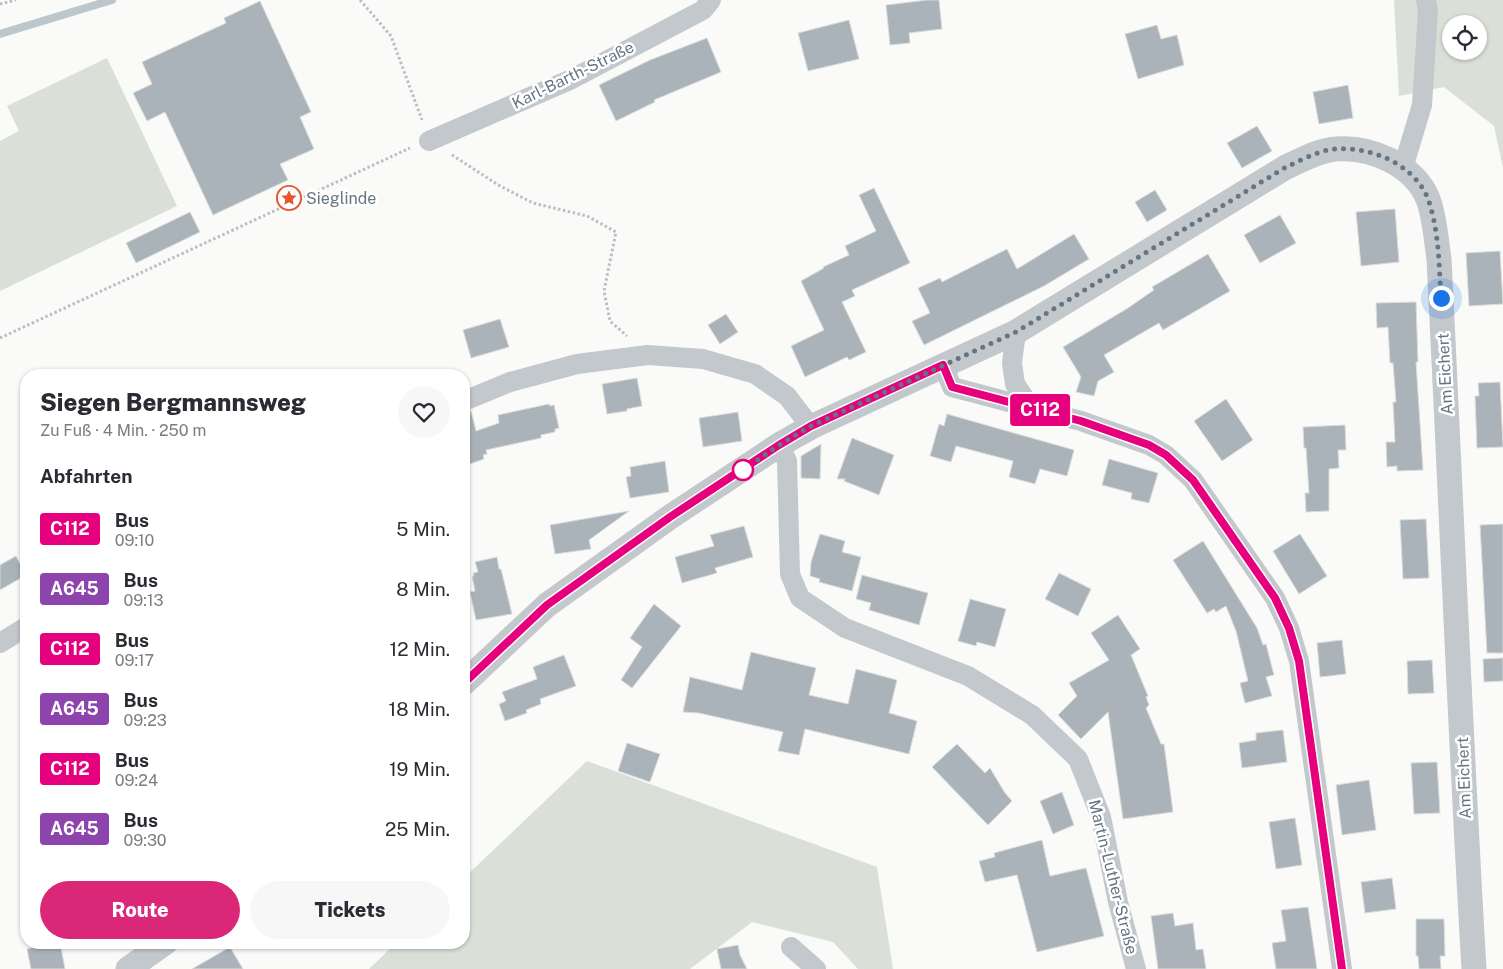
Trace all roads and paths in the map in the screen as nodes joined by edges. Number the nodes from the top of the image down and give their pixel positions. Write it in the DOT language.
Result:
graph roads {
  1 [pos="16,0"];
  2 [pos="360,0"];
  3 [pos="711,0"];
  4 [pos="1426,0"];
  5 [pos="0,4"];
  6 [pos="429,141"];
  7 [pos="1403,168"];
  8 [pos="1016,332"];
  9 [pos="0,338"];
  10 [pos="648,354"];
  11 [pos="943,365"];
  12 [pos="470,399"];
  13 [pos="1030,406"];
  14 [pos="811,426"];
  15 [pos="779,445"];
  16 [pos="20,631"];
  17 [pos="0,643"];
  18 [pos="470,677"];
  19 [pos="791,947"];
  20 [pos="156,949"];
  21 [pos="128,969"];
  22 [pos="816,969"];
  23 [pos="1136,969"];
  24 [pos="1342,969"];
  25 [pos="1474,969"];
  1 -- 5 [label="path"];
  2 -- 6 [label="path"];
  3 -- 6 [label="street, Karl-Barth-Straße"];
  4 -- 7 [label="street"];
  6 -- 9 [label="path"];
  6 -- 10 [label="path"];
  7 -- 8 [label="street, Am Eichert"];
  7 -- 25 [label="street, Am Eichert"];
  8 -- 11 [label="street, Am Eichert"];
  8 -- 13 [label="street"];
  10 -- 12 [label="street"];
  10 -- 14 [label="street"];
  11 -- 13 [label="street"];
  11 -- 14 [label="street, Am Eichert"];
  13 -- 24 [label="street"];
  14 -- 15 [label="street, Am Eichert"];
  15 -- 18 [label="street, Am Eichert"];
  15 -- 23 [label="street, Martin-Luther-Straße"];
  16 -- 17 [label="street"];
  19 -- 22 [label="street"];
  20 -- 21 [label="street"];
}
